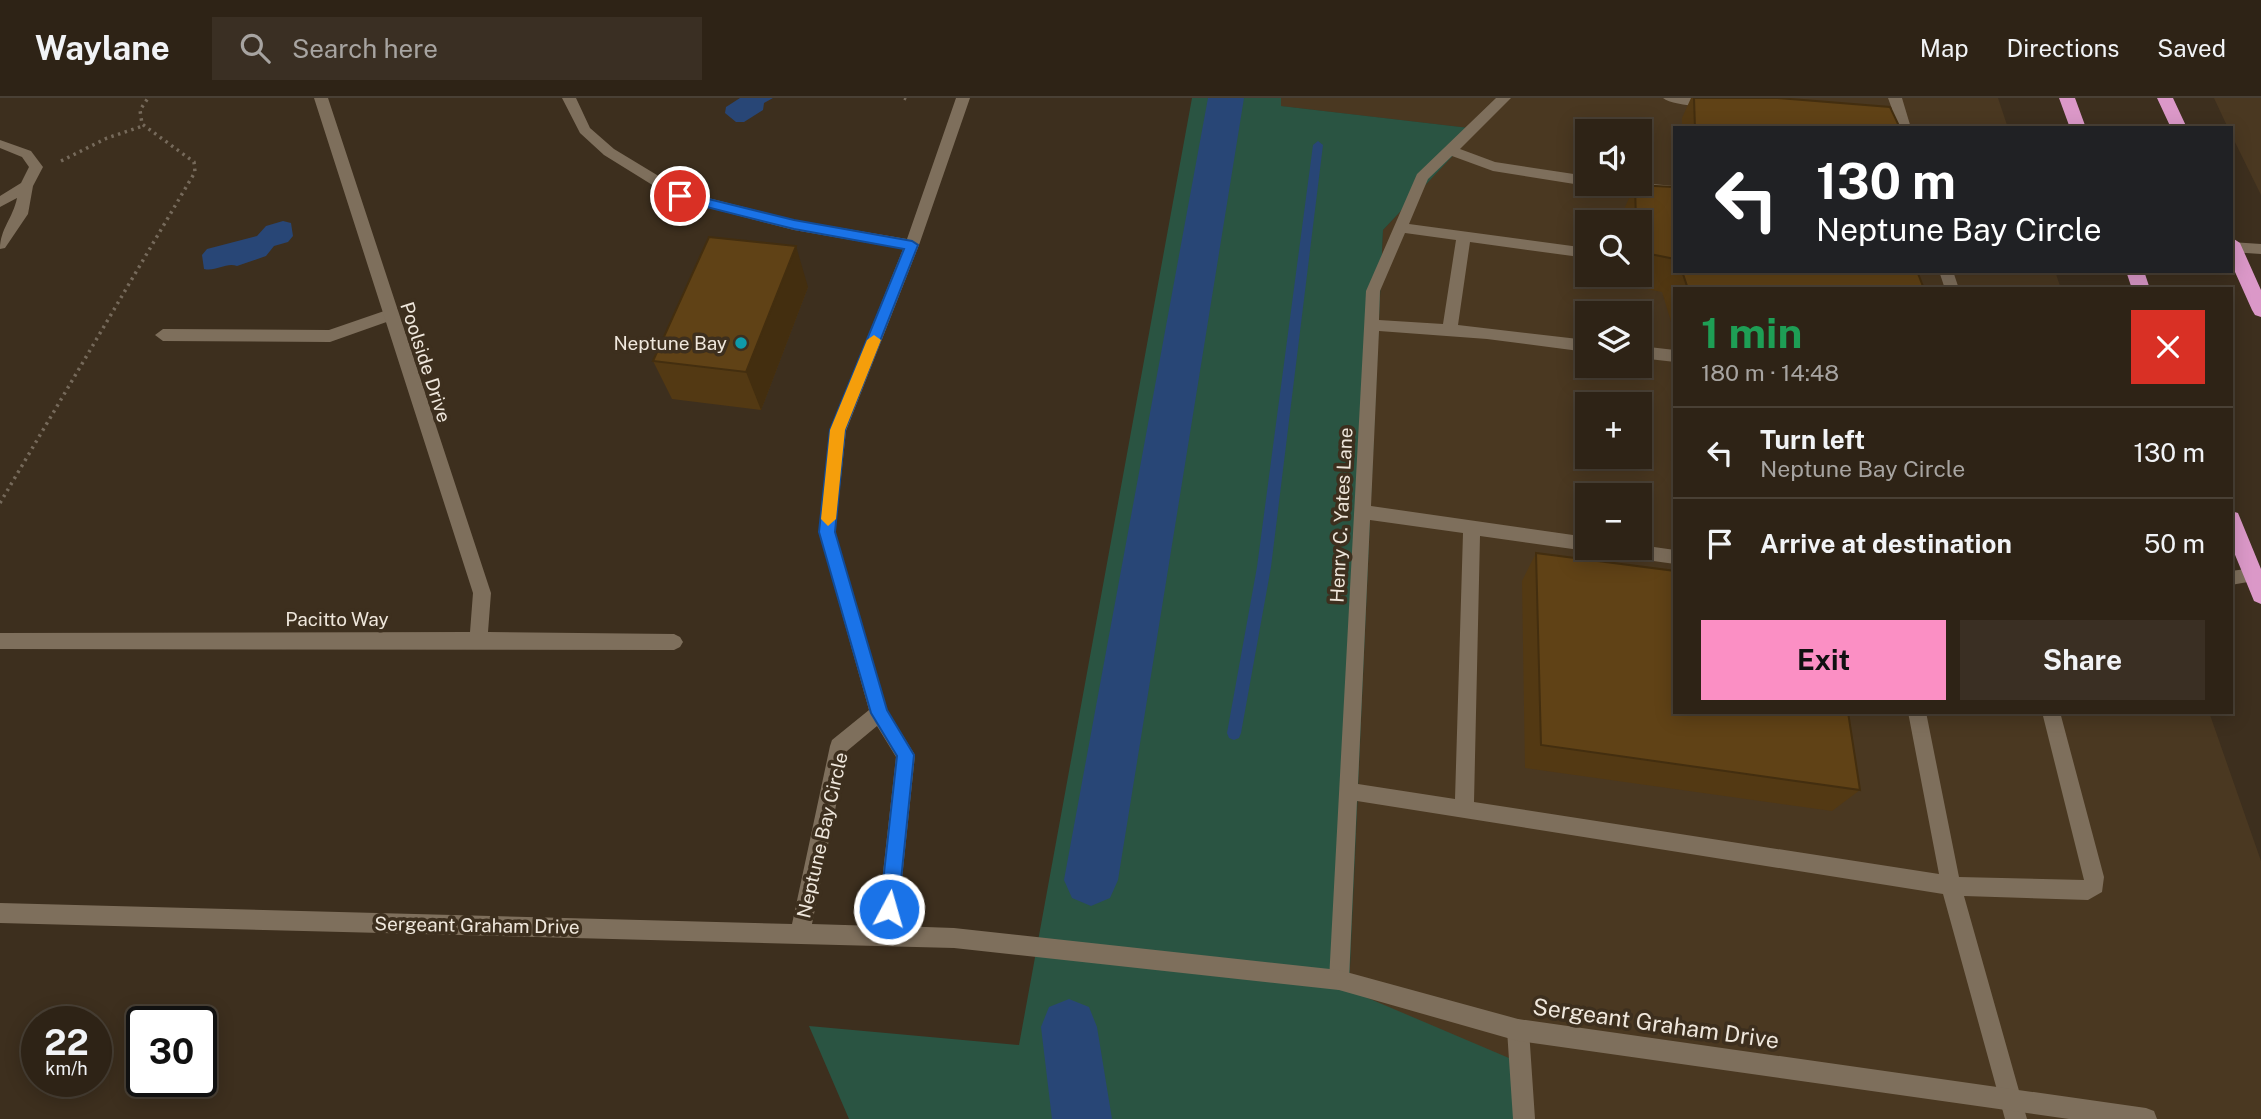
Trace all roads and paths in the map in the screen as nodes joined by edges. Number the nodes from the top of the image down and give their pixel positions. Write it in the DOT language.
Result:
graph roads {
  1 [pos="148,98"];
  2 [pos="321,98"];
  3 [pos="569,98"];
  4 [pos="963,98"];
  5 [pos="1504,98"];
  6 [pos="1670,98"];
  7 [pos="1895,98"];
  8 [pos="2067,98"];
  9 [pos="2165,98"];
  10 [pos="1724,102"];
  11 [pos="1859,111"];
  12 [pos="1899,114"];
  13 [pos="144,126"];
  14 [pos="1902,126"];
  15 [pos="2077,126"];
  16 [pos="2178,126"];
  17 [pos="0,144"];
  18 [pos="1450,150"];
  19 [pos="36,167"];
  20 [pos="1575,179"];
  21 [pos="26,186"];
  22 [pos="1652,189"];
  23 [pos="1673,191"];
  24 [pos="0,202"];
  25 [pos="1401,228"];
  26 [pos="1464,236"];
  27 [pos="0,244"];
  28 [pos="912,245"];
  29 [pos="2233,245"];
  30 [pos="2233,247"];
  31 [pos="2261,249"];
  32 [pos="1575,251"];
  33 [pos="2261,310"];
  34 [pos="390,315"];
  35 [pos="1371,326"];
  36 [pos="1450,329"];
  37 [pos="163,335"];
  38 [pos="1575,345"];
  39 [pos="1652,353"];
  40 [pos="1673,356"];
  41 [pos="0,503"];
  42 [pos="1363,512"];
  43 [pos="2233,524"];
  44 [pos="1472,528"];
  45 [pos="1575,542"];
  46 [pos="1652,554"];
  47 [pos="1673,557"];
  48 [pos="2253,575"];
  49 [pos="2233,578"];
  50 [pos="2261,595"];
  51 [pos="478,640"];
  52 [pos="0,641"];
  53 [pos="674,642"];
  54 [pos="879,713"];
  55 [pos="1917,714"];
  56 [pos="2052,714"];
  57 [pos="1348,791"];
  58 [pos="1464,809"];
  59 [pos="1951,886"];
  60 [pos="0,913"];
  61 [pos="800,933"];
  62 [pos="886,935"];
  63 [pos="1339,980"];
  64 [pos="1518,1030"];
  65 [pos="2014,1110"];
  66 [pos="1524,1119"];
  67 [pos="2146,1119"];
  1 -- 13 [label="path"];
  2 -- 34 [label="street, Poolside Drive"];
  3 -- 28 [label="street"];
  4 -- 28 [label="street"];
  5 -- 18 [label="street, Henry C. Yates Lane"];
  6 -- 10 [label="street"];
  7 -- 12 [label="street"];
  8 -- 15 [label="highway"];
  9 -- 16 [label="highway"];
  11 -- 12 [label="street"];
  12 -- 14 [label="street"];
  13 -- 19 [label="path"];
  13 -- 41 [label="path"];
  17 -- 19 [label="street"];
  18 -- 20 [label="street"];
  18 -- 25 [label="street, Henry C. Yates Lane"];
  19 -- 21 [label="street"];
  21 -- 24 [label="street"];
  21 -- 27 [label="street"];
  22 -- 23 [label="street"];
  25 -- 26 [label="street"];
  25 -- 35 [label="street, Henry C. Yates Lane"];
  26 -- 32 [label="street"];
  26 -- 36 [label="street"];
  28 -- 54 [label="street"];
  29 -- 31 [label="street"];
  30 -- 33 [label="highway"];
  34 -- 37 [label="street"];
  34 -- 51 [label="street, Poolside Drive"];
  35 -- 36 [label="street"];
  35 -- 42 [label="street, Henry C. Yates Lane"];
  36 -- 38 [label="street"];
  39 -- 40 [label="street"];
  42 -- 44 [label="street"];
  42 -- 57 [label="street, Henry C. Yates Lane"];
  43 -- 48 [label="highway"];
  44 -- 45 [label="street"];
  44 -- 58 [label="street"];
  46 -- 47 [label="street"];
  48 -- 49 [label="street"];
  48 -- 50 [label="highway"];
  51 -- 52 [label="street, Pacitto Way"];
  51 -- 53 [label="street, Pacitto Way"];
  54 -- 61 [label="street, Neptune Bay Circle"];
  54 -- 62 [label="street"];
  55 -- 59 [label="street"];
  56 -- 59 [label="street"];
  57 -- 58 [label="street"];
  57 -- 63 [label="street, Henry C. Yates Lane"];
  58 -- 59 [label="street"];
  59 -- 65 [label="street"];
  60 -- 61 [label="street, Sergeant Graham Drive"];
  61 -- 62 [label="street, Sergeant Graham Drive"];
  62 -- 63 [label="street, Sergeant Graham Drive"];
  63 -- 64 [label="street, Sergeant Graham Drive"];
  64 -- 65 [label="street, Sergeant Graham Drive"];
  64 -- 66 [label="street"];
  65 -- 67 [label="street, Sergeant Graham Drive"];
}
